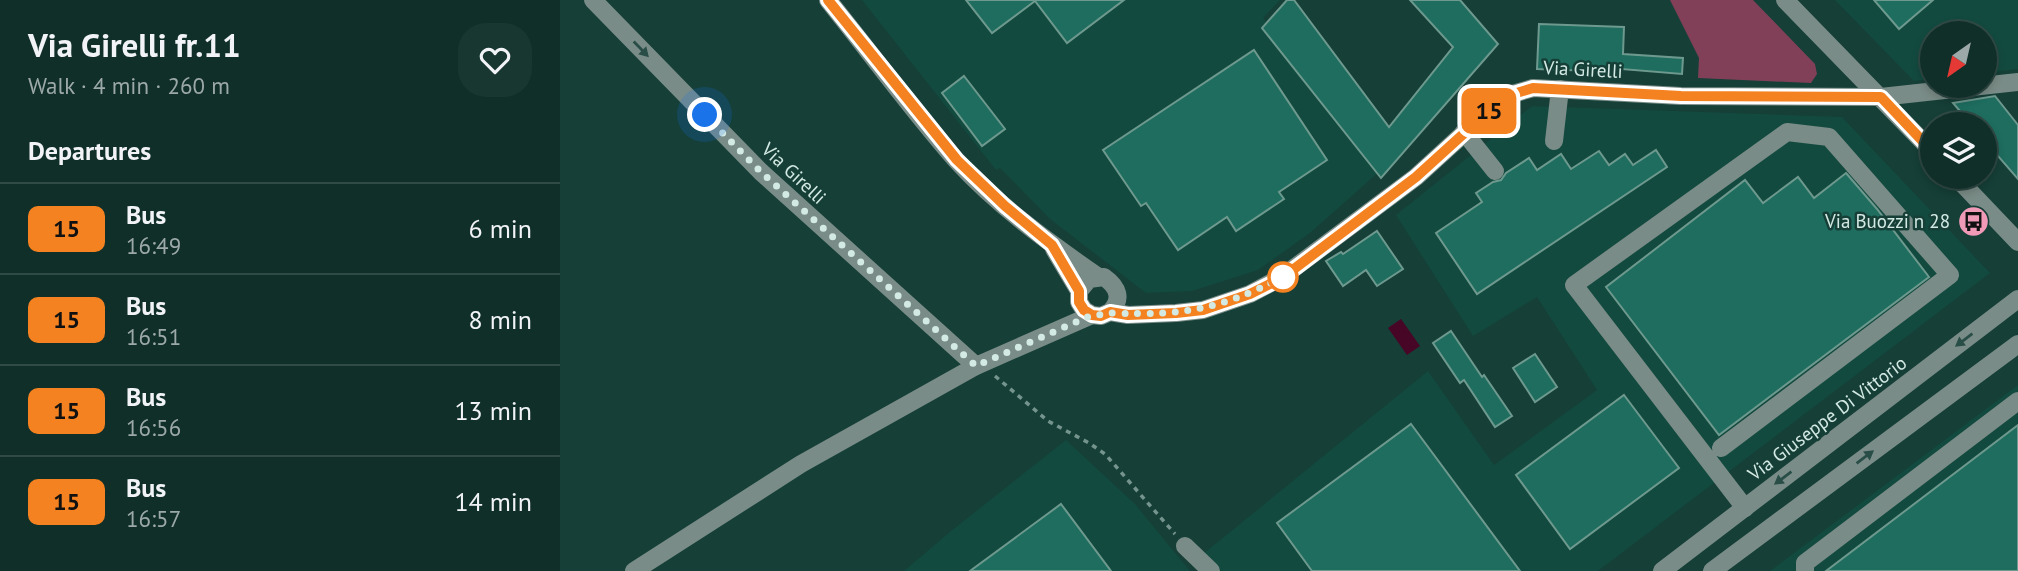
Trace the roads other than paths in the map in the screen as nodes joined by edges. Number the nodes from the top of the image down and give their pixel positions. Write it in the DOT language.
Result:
graph roads {
  1 [pos="593,0"];
  2 [pos="828,0"];
  3 [pos="1785,0"];
  4 [pos="2018,82"];
  5 [pos="1560,89"];
  6 [pos="1881,97"];
  7 [pos="1464,132"];
  8 [pos="1920,138"];
  9 [pos="1554,141"];
  10 [pos="1495,171"];
  11 [pos="1967,189"];
  12 [pos="2018,242"];
  13 [pos="1052,245"];
  14 [pos="1097,276"];
  15 [pos="1079,291"];
  16 [pos="1118,291"];
  17 [pos="2018,299"];
  18 [pos="1176,313"];
  19 [pos="1101,314"];
  20 [pos="2018,344"];
  21 [pos="976,366"];
  22 [pos="2018,401"];
  23 [pos="1721,448"];
  24 [pos="1745,508"];
  25 [pos="1185,546"];
  26 [pos="634,571"];
  27 [pos="1211,571"];
  28 [pos="1662,571"];
  29 [pos="1712,571"];
  30 [pos="1805,571"];
  1 -- 21 [label="street, Via Girelli, one-way"];
  2 -- 13 [label="street"];
  3 -- 6 [label="street"];
  4 -- 6 [label="street, Via Girelli"];
  5 -- 6 [label="street, Via Girelli"];
  5 -- 7 [label="street, Via Girelli"];
  5 -- 9 [label="street"];
  6 -- 8 [label="street"];
  7 -- 10 [label="street"];
  7 -- 18 [label="street, Via Girelli"];
  11 -- 12 [label="street"];
  13 -- 14 [label="street, Via Girelli"];
  13 -- 15 [label="street"];
  14 -- 15 [label="street"];
  14 -- 16 [label="street, Via Girelli"];
  15 -- 19 [label="street"];
  16 -- 18 [label="street, Via Girelli"];
  16 -- 19 [label="street"];
  17 -- 24 [label="street, Via Giuseppe Di Vittorio, one-way"];
  18 -- 19 [label="street, Via Girelli"];
  19 -- 21 [label="street, Via Girelli"];
  29 -- 20 [label="street, one-way"];
  21 -- 26 [label="street, Via Girelli"];
  22 -- 30 [label="street"];
  23 -- 24 [label="street"];
  24 -- 28 [label="street, Via Giuseppe Di Vittorio"];
  25 -- 27 [label="street"];
}
